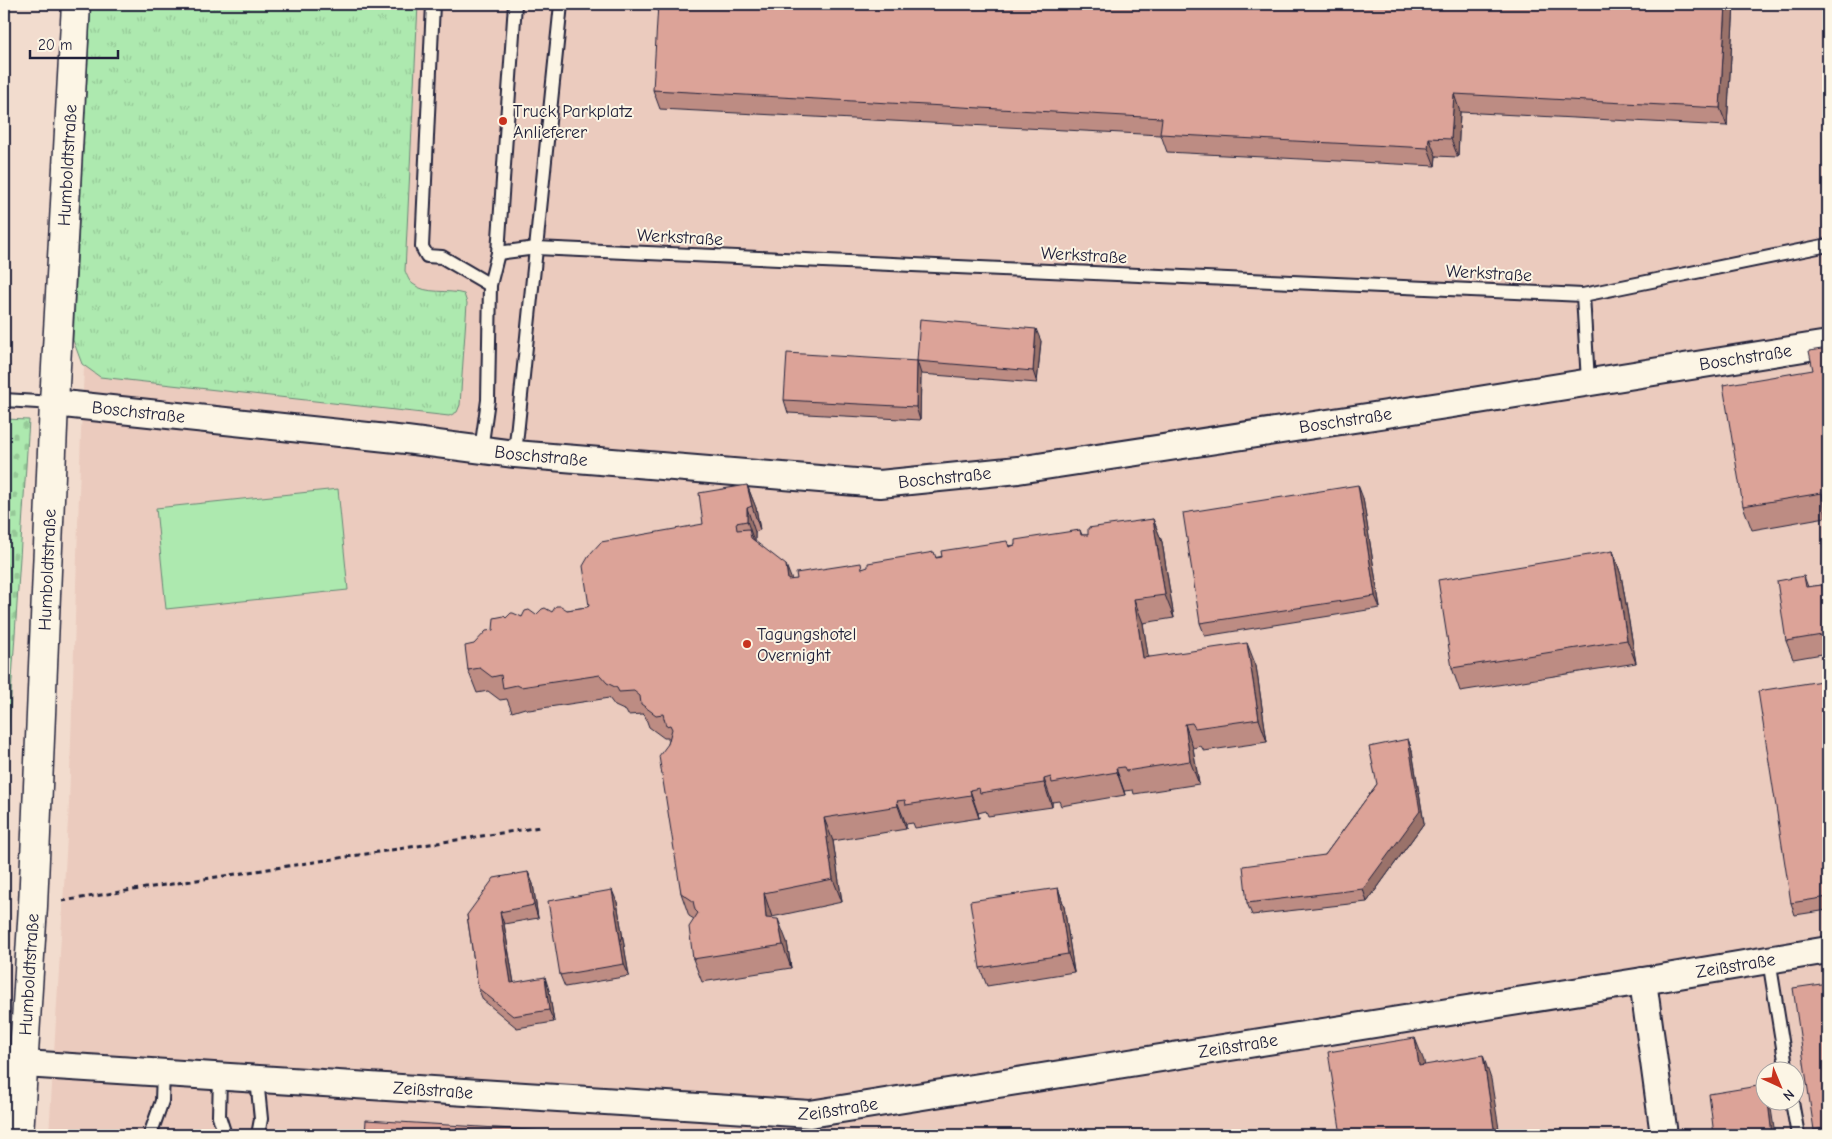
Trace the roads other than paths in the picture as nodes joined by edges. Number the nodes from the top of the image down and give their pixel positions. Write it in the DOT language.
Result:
graph roads {
  1 [pos="76,4"];
  2 [pos="434,4"];
  3 [pos="515,4"];
  4 [pos="562,4"];
  5 [pos="1828,245"];
  6 [pos="536,248"];
  7 [pos="498,253"];
  8 [pos="490,285"];
  9 [pos="1583,295"];
  10 [pos="1828,344"];
  11 [pos="1588,382"];
  12 [pos="4,400"];
  13 [pos="54,403"];
  14 [pos="481,450"];
  15 [pos="515,454"];
  16 [pos="1828,950"];
  17 [pos="1769,960"];
  18 [pos="1643,981"];
  19 [pos="1785,1062"];
  20 [pos="24,1064"];
  21 [pos="163,1072"];
  22 [pos="220,1077"];
  23 [pos="257,1079"];
  24 [pos="1794,1112"];
  25 [pos="20,1135"];
  26 [pos="150,1135"];
  27 [pos="224,1135"];
  28 [pos="258,1135"];
  29 [pos="1664,1135"];
  30 [pos="1798,1135"];
  1 -- 13 [label="street, Humboldtstraße"];
  2 -- 8 [label="lane"];
  3 -- 7 [label="lane"];
  4 -- 6 [label="lane"];
  5 -- 9 [label="lane, Werkstraße"];
  6 -- 7 [label="lane, Werkstraße"];
  6 -- 9 [label="lane, Werkstraße"];
  6 -- 15 [label="lane"];
  7 -- 8 [label="lane"];
  8 -- 14 [label="lane"];
  9 -- 11 [label="lane"];
  10 -- 11 [label="street, Boschstraße"];
  11 -- 15 [label="street, Boschstraße"];
  12 -- 13 [label="lane"];
  13 -- 14 [label="street, Boschstraße"];
  13 -- 20 [label="street, Humboldtstraße"];
  14 -- 15 [label="street, Boschstraße"];
  16 -- 17 [label="street, Zeißstraße"];
  17 -- 18 [label="street, Zeißstraße"];
  17 -- 19 [label="lane"];
  18 -- 23 [label="street, Zeißstraße"];
  18 -- 29 [label="street"];
  20 -- 21 [label="street, Zeißstraße"];
  20 -- 25 [label="street, Humboldtstraße"];
  21 -- 22 [label="street, Zeißstraße"];
  21 -- 26 [label="lane"];
  22 -- 23 [label="street, Zeißstraße"];
  22 -- 27 [label="lane"];
  23 -- 28 [label="lane"];
  24 -- 30 [label="lane"];
}
